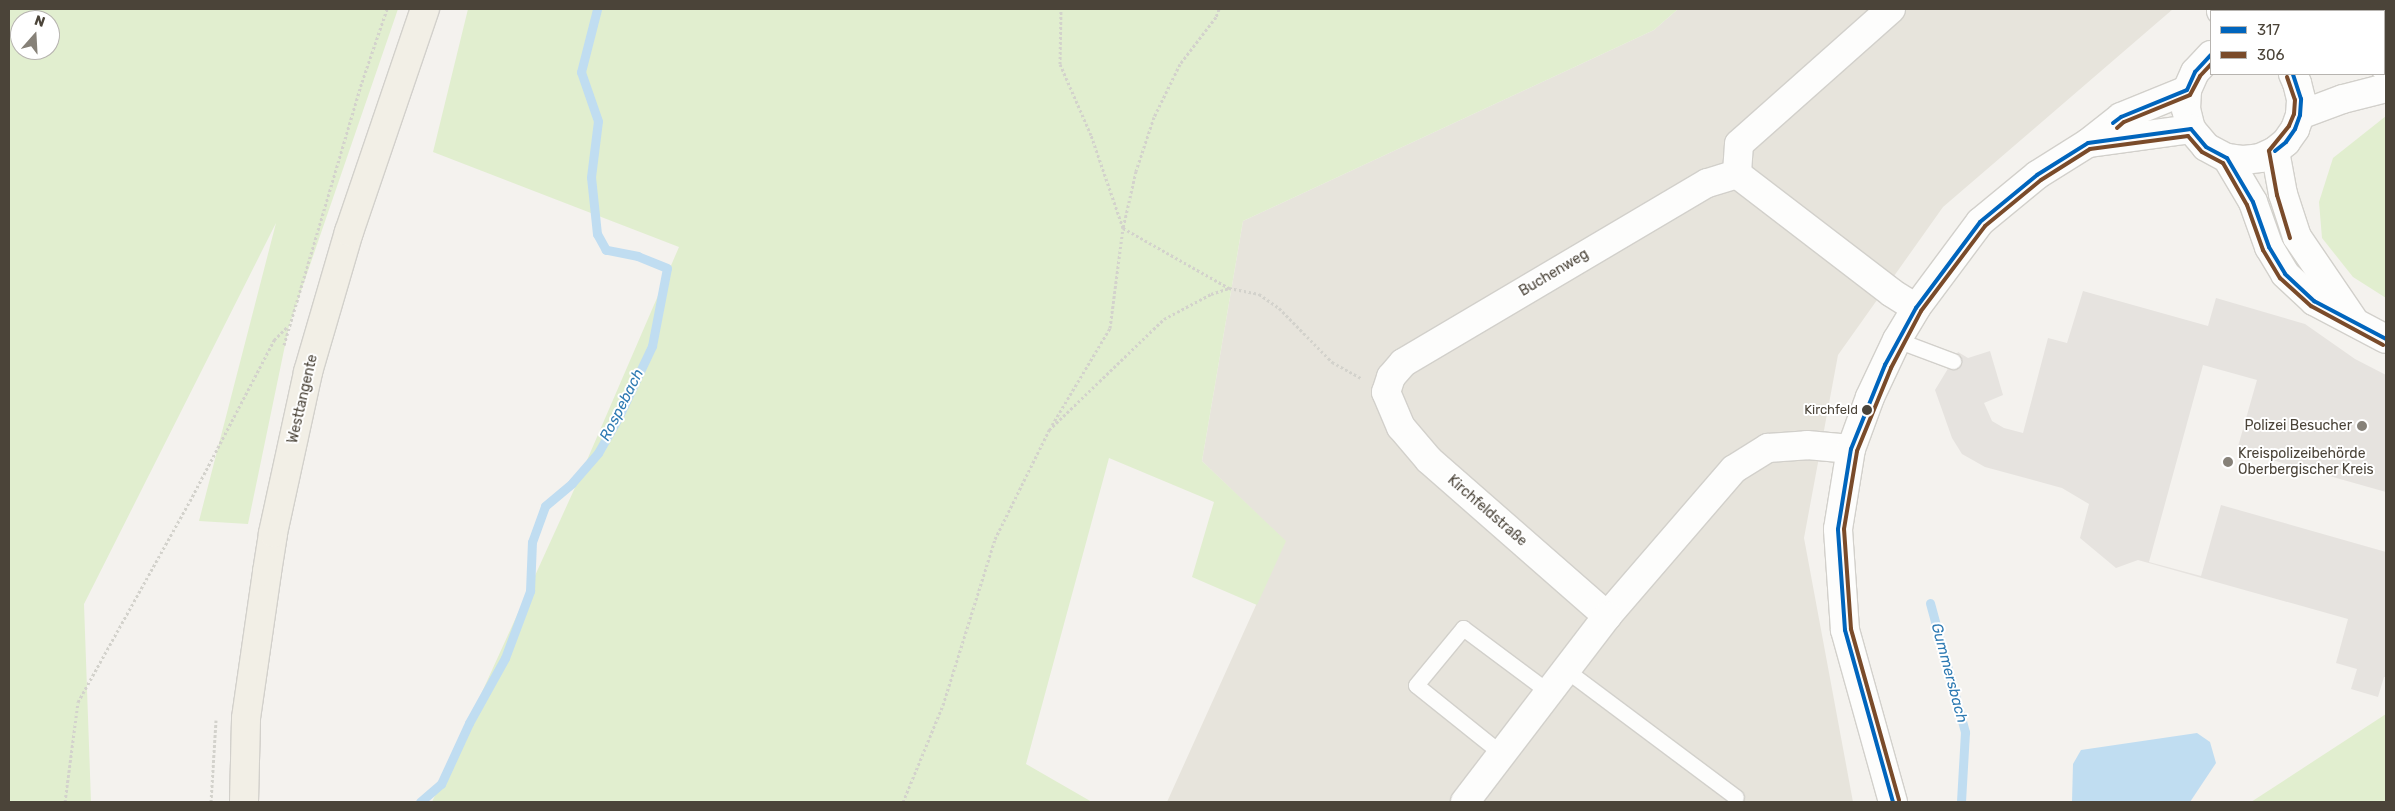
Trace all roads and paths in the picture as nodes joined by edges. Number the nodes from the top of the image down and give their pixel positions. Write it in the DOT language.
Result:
graph roads {
  1 [pos="425,9"];
  2 [pos="1061,9"];
  3 [pos="1219,9"];
  4 [pos="1891,9"];
  5 [pos="2210,53"];
  6 [pos="2293,75"];
  7 [pos="2386,88"];
  8 [pos="2187,90"];
  9 [pos="2300,115"];
  10 [pos="2192,129"];
  11 [pos="2088,144"];
  12 [pos="2275,151"];
  13 [pos="2227,158"];
  14 [pos="1737,174"];
  15 [pos="1123,228"];
  16 [pos="1229,288"];
  17 [pos="1916,308"];
  18 [pos="2354,322"];
  19 [pos="319,333"];
  20 [pos="2386,339"];
  21 [pos="1897,340"];
  22 [pos="1953,361"];
  23 [pos="1386,392"];
  24 [pos="1049,430"];
  25 [pos="1851,449"];
  26 [pos="1607,616"];
  27 [pos="1566,670"];
  28 [pos="1549,692"];
  29 [pos="1502,754"];
  30 [pos="1736,797"];
  31 [pos="65,802"];
  32 [pos="244,802"];
  33 [pos="903,802"];
  34 [pos="1466,802"];
  35 [pos="1893,802"];
  1 -- 19 [label="main road, Westtangente"];
  2 -- 15 [label="path"];
  3 -- 15 [label="path"];
  4 -- 14 [label="street"];
  5 -- 8 [label="street"];
  6 -- 9 [label="street"];
  7 -- 9 [label="street"];
  8 -- 10 [label="street"];
  8 -- 11 [label="street"];
  9 -- 12 [label="street"];
  10 -- 11 [label="street"];
  10 -- 13 [label="street"];
  11 -- 17 [label="street"];
  12 -- 13 [label="street"];
  12 -- 18 [label="street"];
  13 -- 18 [label="street"];
  14 -- 17 [label="street"];
  14 -- 23 [label="street, Buchenweg"];
  15 -- 16 [label="path"];
  15 -- 24 [label="path"];
  16 -- 23 [label="path"];
  16 -- 24 [label="path"];
  17 -- 21 [label="street"];
  18 -- 20 [label="street"];
  19 -- 31 [label="path"];
  19 -- 32 [label="main road, Westtangente"];
  21 -- 22 [label="lane"];
  21 -- 25 [label="street"];
  23 -- 26 [label="street, Kirchfeldstraße"];
  24 -- 33 [label="path"];
  25 -- 26 [label="street"];
  25 -- 35 [label="street"];
  26 -- 27 [label="street"];
  27 -- 28 [label="street"];
  27 -- 30 [label="lane"];
  28 -- 29 [label="street"];
  28 -- 29 [label="lane"];
  29 -- 34 [label="street"];
}
